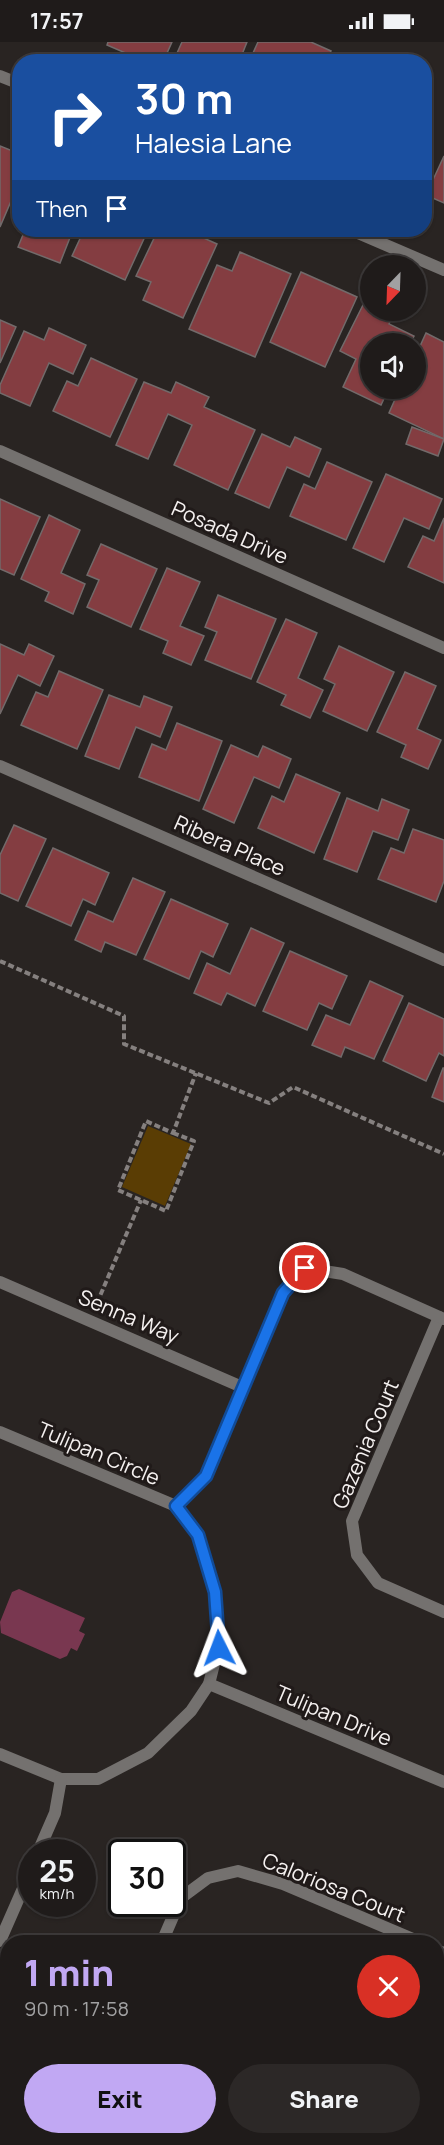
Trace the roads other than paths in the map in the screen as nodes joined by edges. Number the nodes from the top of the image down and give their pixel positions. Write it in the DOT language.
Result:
graph roads {
  1 [pos="367,237"];
  2 [pos="444,270"];
  3 [pos="0,451"];
  4 [pos="444,648"];
  5 [pos="0,766"];
  6 [pos="444,960"];
  7 [pos="0,1282"];
  8 [pos="442,1318"];
  9 [pos="242,1387"];
  10 [pos="0,1432"];
  11 [pos="176,1506"];
  12 [pos="444,1612"];
  13 [pos="209,1684"];
  14 [pos="0,1754"];
  15 [pos="62,1779"];
  16 [pos="444,1782"];
  17 [pos="44,1839"];
  18 [pos="18,1900"];
  19 [pos="3,1935"];
  20 [pos="165,1935"];
  21 [pos="403,1935"];
  1 -- 2 [label="street"];
  3 -- 4 [label="street, Posada Drive"];
  5 -- 6 [label="street, Ribera Place"];
  7 -- 9 [label="street, Senna Way"];
  8 -- 9 [label="street"];
  8 -- 12 [label="street, Gazenia Court"];
  9 -- 11 [label="street"];
  10 -- 11 [label="street, Tulipan Circle"];
  11 -- 13 [label="street, Tulipan Circle"];
  13 -- 15 [label="street, Tulipan Circle"];
  13 -- 16 [label="street, Tulipan Drive"];
  14 -- 15 [label="street, Tulipan Circle"];
  15 -- 17 [label="street"];
  18 -- 19 [label="street"];
  20 -- 21 [label="street, Caloriosa Court"];
}
